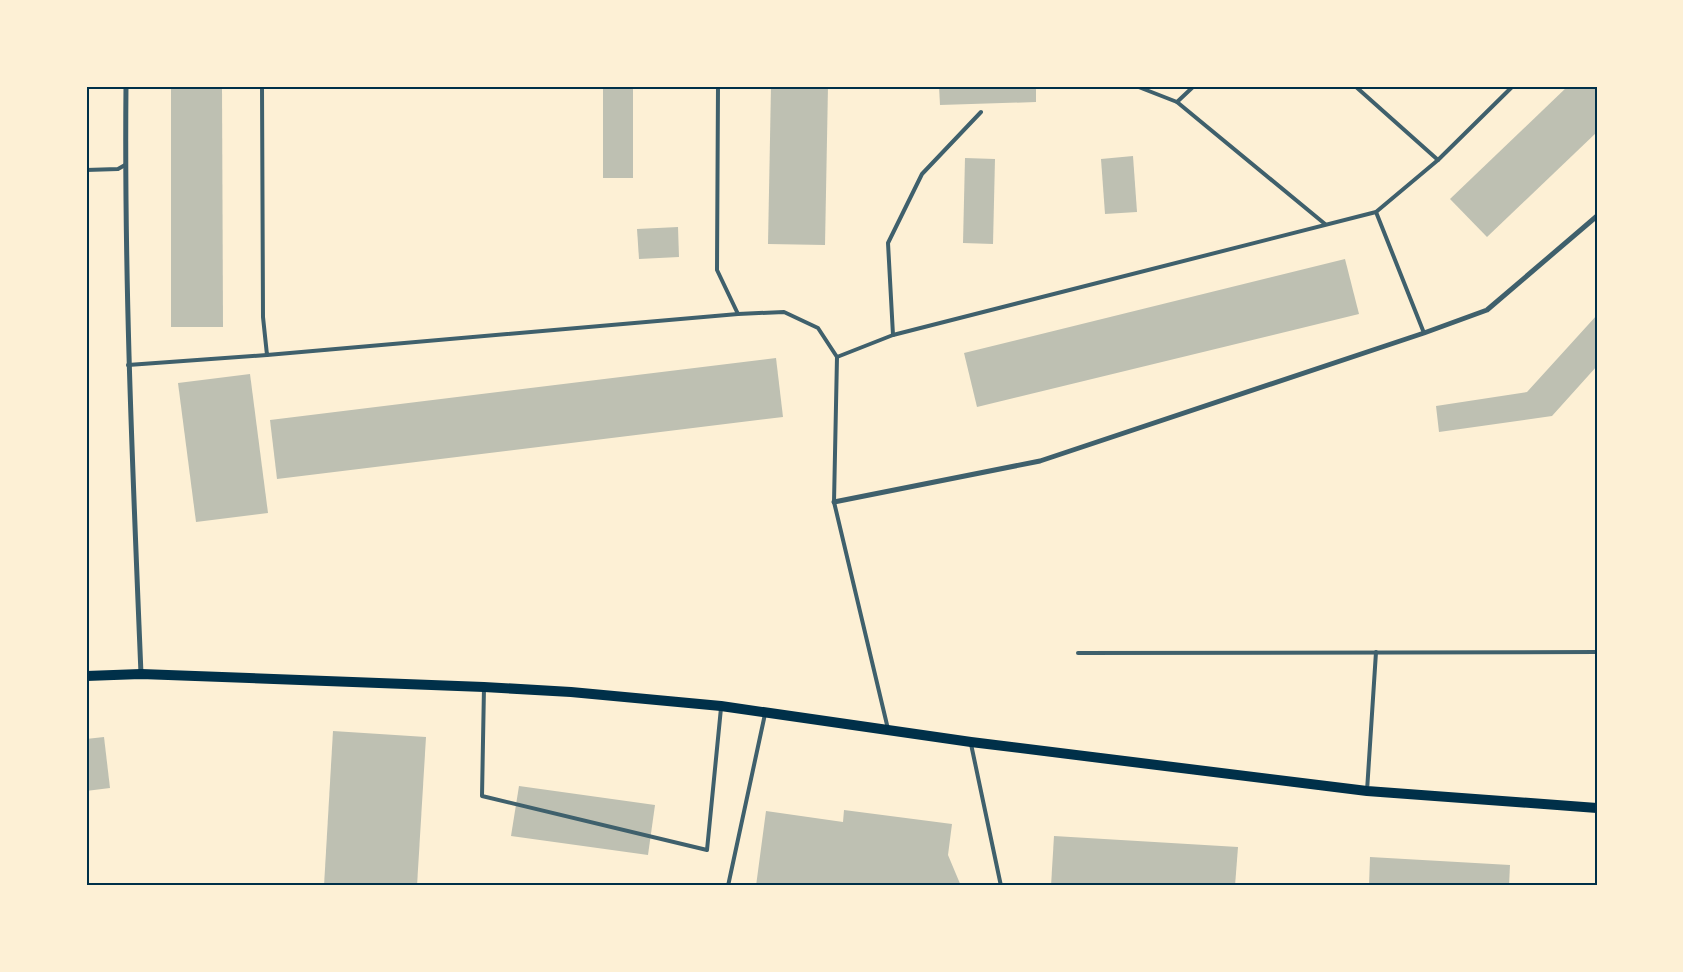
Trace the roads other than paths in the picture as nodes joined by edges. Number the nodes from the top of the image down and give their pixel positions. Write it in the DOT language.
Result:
graph roads {
  1 [pos="126,86"];
  2 [pos="262,86"];
  3 [pos="718,86"];
  4 [pos="1136,86"];
  5 [pos="1194,86"];
  6 [pos="1355,86"];
  7 [pos="1513,86"];
  8 [pos="1177,102"];
  9 [pos="981,112"];
  10 [pos="1438,160"];
  11 [pos="125,165"];
  12 [pos="86,170"];
  13 [pos="1376,212"];
  14 [pos="1597,216"];
  15 [pos="1325,224"];
  16 [pos="738,314"];
  17 [pos="1424,333"];
  18 [pos="893,335"];
  19 [pos="267,355"];
  20 [pos="837,357"];
  21 [pos="128,364"];
  22 [pos="834,502"];
  23 [pos="1376,652"];
  24 [pos="1597,652"];
  25 [pos="1078,653"];
  26 [pos="141,674"];
  27 [pos="86,676"];
  28 [pos="484,687"];
  29 [pos="721,706"];
  30 [pos="766,712"];
  31 [pos="888,728"];
  32 [pos="971,742"];
  33 [pos="1367,791"];
  34 [pos="1597,808"];
  35 [pos="728,886"];
  36 [pos="1001,886"];
  1 -- 11 [label="street"];
  2 -- 19 [label="lane"];
  3 -- 16 [label="lane"];
  4 -- 8 [label="lane"];
  5 -- 8 [label="lane"];
  6 -- 10 [label="lane"];
  7 -- 10 [label="lane"];
  8 -- 15 [label="lane"];
  9 -- 18 [label="lane"];
  10 -- 13 [label="lane"];
  11 -- 12 [label="lane"];
  11 -- 21 [label="street"];
  13 -- 15 [label="lane"];
  13 -- 17 [label="lane"];
  14 -- 17 [label="street"];
  15 -- 18 [label="lane"];
  16 -- 19 [label="lane"];
  16 -- 20 [label="lane"];
  17 -- 22 [label="street"];
  18 -- 20 [label="lane"];
  19 -- 21 [label="lane"];
  20 -- 22 [label="lane"];
  21 -- 26 [label="street"];
  22 -- 31 [label="lane"];
  23 -- 24 [label="lane"];
  23 -- 25 [label="lane"];
  23 -- 33 [label="lane"];
  26 -- 27 [label="main road"];
  26 -- 28 [label="main road"];
  28 -- 29 [label="main road"];
  28 -- 29 [label="lane"];
  29 -- 30 [label="main road"];
  30 -- 31 [label="main road"];
  30 -- 35 [label="lane"];
  31 -- 32 [label="main road"];
  32 -- 33 [label="main road"];
  32 -- 36 [label="lane"];
  33 -- 34 [label="main road"];
}
